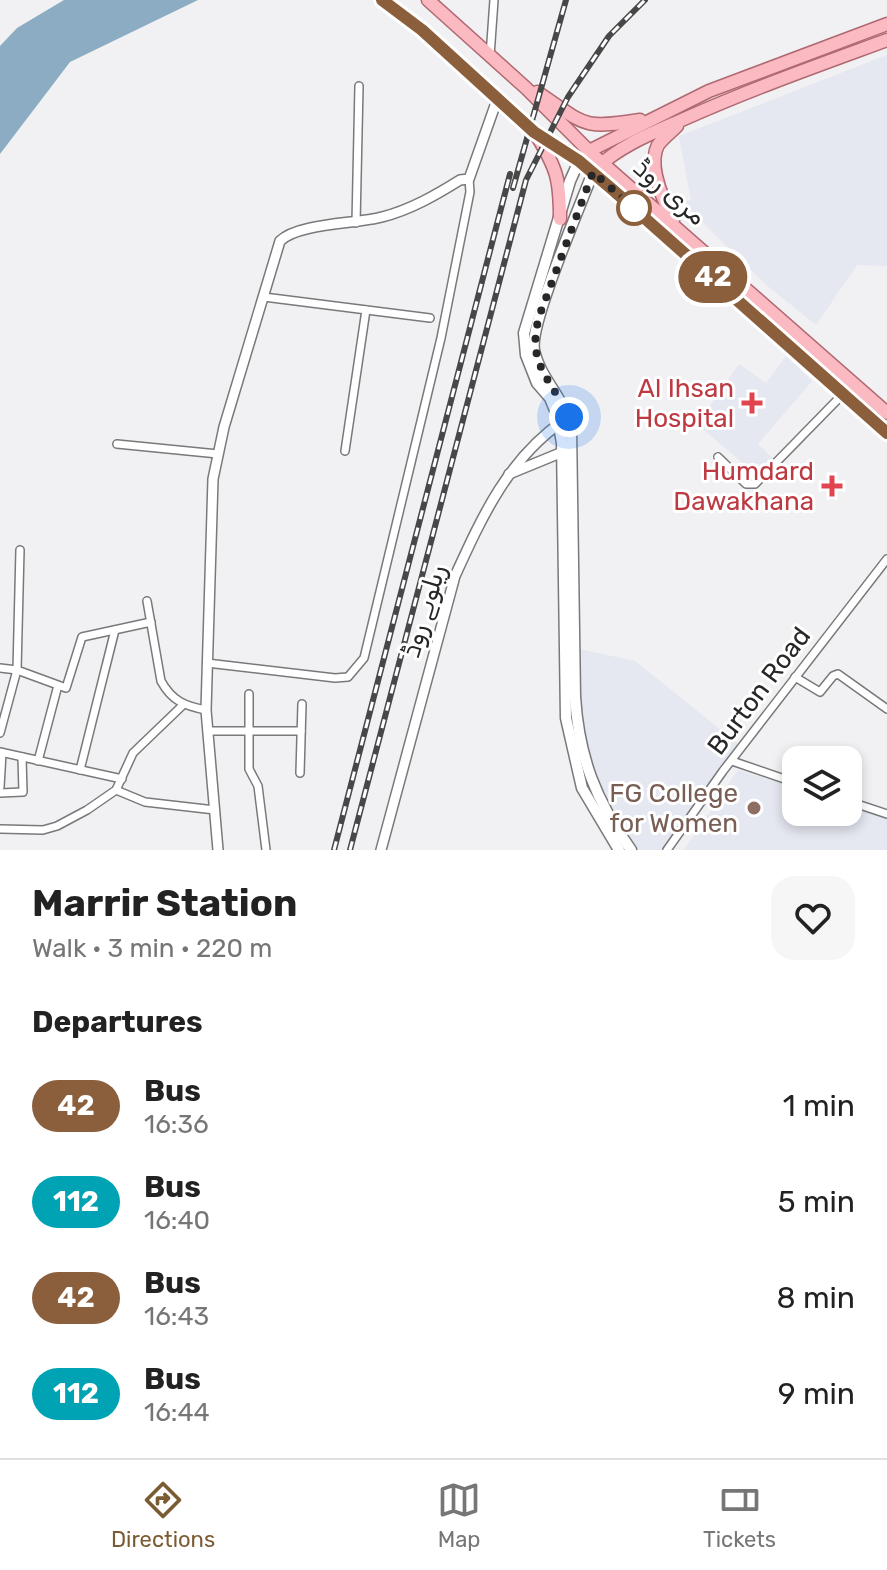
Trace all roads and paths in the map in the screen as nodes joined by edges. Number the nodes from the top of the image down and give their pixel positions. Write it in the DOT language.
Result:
graph roads {
  1 [pos="382,0"];
  2 [pos="428,0"];
  3 [pos="494,0"];
  4 [pos="887,24"];
  5 [pos="887,40"];
  6 [pos="490,56"];
  7 [pos="508,72"];
  8 [pos="359,86"];
  9 [pos="498,97"];
  10 [pos="653,118"];
  11 [pos="685,119"];
  12 [pos="534,132"];
  13 [pos="589,151"];
  14 [pos="579,161"];
  15 [pos="598,168"];
  16 [pos="469,179"];
  17 [pos="560,219"];
  18 [pos="356,223"];
  19 [pos="677,228"];
  20 [pos="264,297"];
  21 [pos="366,310"];
  22 [pos="430,318"];
  23 [pos="843,394"];
  24 [pos="887,413"];
  25 [pos="564,420"];
  26 [pos="887,433"];
  27 [pos="117,444"];
  28 [pos="345,451"];
  29 [pos="567,451"];
  30 [pos="218,454"];
  31 [pos="718,457"];
  32 [pos="508,474"];
  33 [pos="20,550"];
  34 [pos="887,559"];
  35 [pos="147,601"];
  36 [pos="151,622"];
  37 [pos="115,630"];
  38 [pos="207,663"];
  39 [pos="0,668"];
  40 [pos="17,670"];
  41 [pos="795,677"];
  42 [pos="57,689"];
  43 [pos="249,694"];
  44 [pos="302,704"];
  45 [pos="183,705"];
  46 [pos="887,709"];
  47 [pos="206,710"];
  48 [pos="208,731"];
  49 [pos="249,731"];
  50 [pos="301,731"];
  51 [pos="0,733"];
  52 [pos="1,752"];
  53 [pos="22,757"];
  54 [pos="38,761"];
  55 [pos="732,761"];
  56 [pos="80,770"];
  57 [pos="300,773"];
  58 [pos="782,778"];
  59 [pos="122,779"];
  60 [pos="0,790"];
  61 [pos="116,790"];
  62 [pos="862,806"];
  63 [pos="215,810"];
  64 [pos="887,814"];
  65 [pos="0,829"];
  66 [pos="218,850"];
  67 [pos="266,850"];
  68 [pos="381,850"];
  69 [pos="619,850"];
  70 [pos="631,850"];
  71 [pos="667,850"];
  1 -- 9 [label="main road, مری روڈ"];
  2 -- 6 [label="main road, مری روڈ"];
  3 -- 6 [label="street"];
  4 -- 10 [label="main road"];
  5 -- 11 [label="main road"];
  6 -- 7 [label="main road, مری روڈ"];
  7 -- 10 [label="main road"];
  7 -- 13 [label="main road, مری روڈ"];
  8 -- 18 [label="street"];
  9 -- 12 [label="main road, مری روڈ"];
  9 -- 16 [label="street"];
  10 -- 13 [label="main road"];
  11 -- 15 [label="main road"];
  11 -- 19 [label="main road"];
  12 -- 14 [label="main road, مری روڈ"];
  12 -- 17 [label="main road"];
  13 -- 15 [label="main road, مری روڈ"];
  14 -- 15 [label="main road, مری روڈ"];
  14 -- 17 [label="main road"];
  15 -- 19 [label="main road, مری روڈ"];
  15 -- 23 [label="main road, مری روڈ"];
  15 -- 25 [label="main road"];
  16 -- 18 [label="street"];
  16 -- 38 [label="street"];
  17 -- 25 [label="main road"];
  18 -- 20 [label="street"];
  19 -- 24 [label="main road, مری روڈ"];
  20 -- 21 [label="street"];
  20 -- 30 [label="street"];
  21 -- 22 [label="street"];
  21 -- 28 [label="street"];
  23 -- 26 [label="main road, مری روڈ"];
  23 -- 31 [label="street"];
  25 -- 29 [label="main road"];
  25 -- 32 [label="street, ریلوے روڈ"];
  27 -- 30 [label="street"];
  29 -- 32 [label="street"];
  29 -- 69 [label="main road"];
  29 -- 70 [label="main road"];
  30 -- 38 [label="street"];
  32 -- 68 [label="street, ریلوے روڈ"];
  33 -- 40 [label="street"];
  34 -- 41 [label="street, Burton Road"];
  35 -- 36 [label="street"];
  36 -- 37 [label="street"];
  36 -- 45 [label="street"];
  37 -- 40 [label="street"];
  37 -- 56 [label="street"];
  38 -- 47 [label="street"];
  39 -- 40 [label="street"];
  40 -- 51 [label="street"];
  41 -- 46 [label="street"];
  41 -- 55 [label="street, Burton Road"];
  42 -- 54 [label="street"];
  43 -- 49 [label="street"];
  44 -- 50 [label="street"];
  45 -- 47 [label="street"];
  45 -- 59 [label="street"];
  47 -- 48 [label="street"];
  48 -- 49 [label="street"];
  48 -- 63 [label="street"];
  49 -- 50 [label="street"];
  49 -- 67 [label="street"];
  50 -- 57 [label="street"];
  52 -- 53 [label="street"];
  52 -- 60 [label="street"];
  53 -- 54 [label="street"];
  53 -- 60 [label="street"];
  54 -- 56 [label="street"];
  55 -- 58 [label="street"];
  55 -- 71 [label="street, Burton Road"];
  56 -- 59 [label="street"];
  59 -- 61 [label="street"];
  61 -- 63 [label="street"];
  61 -- 65 [label="street"];
  62 -- 64 [label="street"];
  63 -- 66 [label="street"];
}
